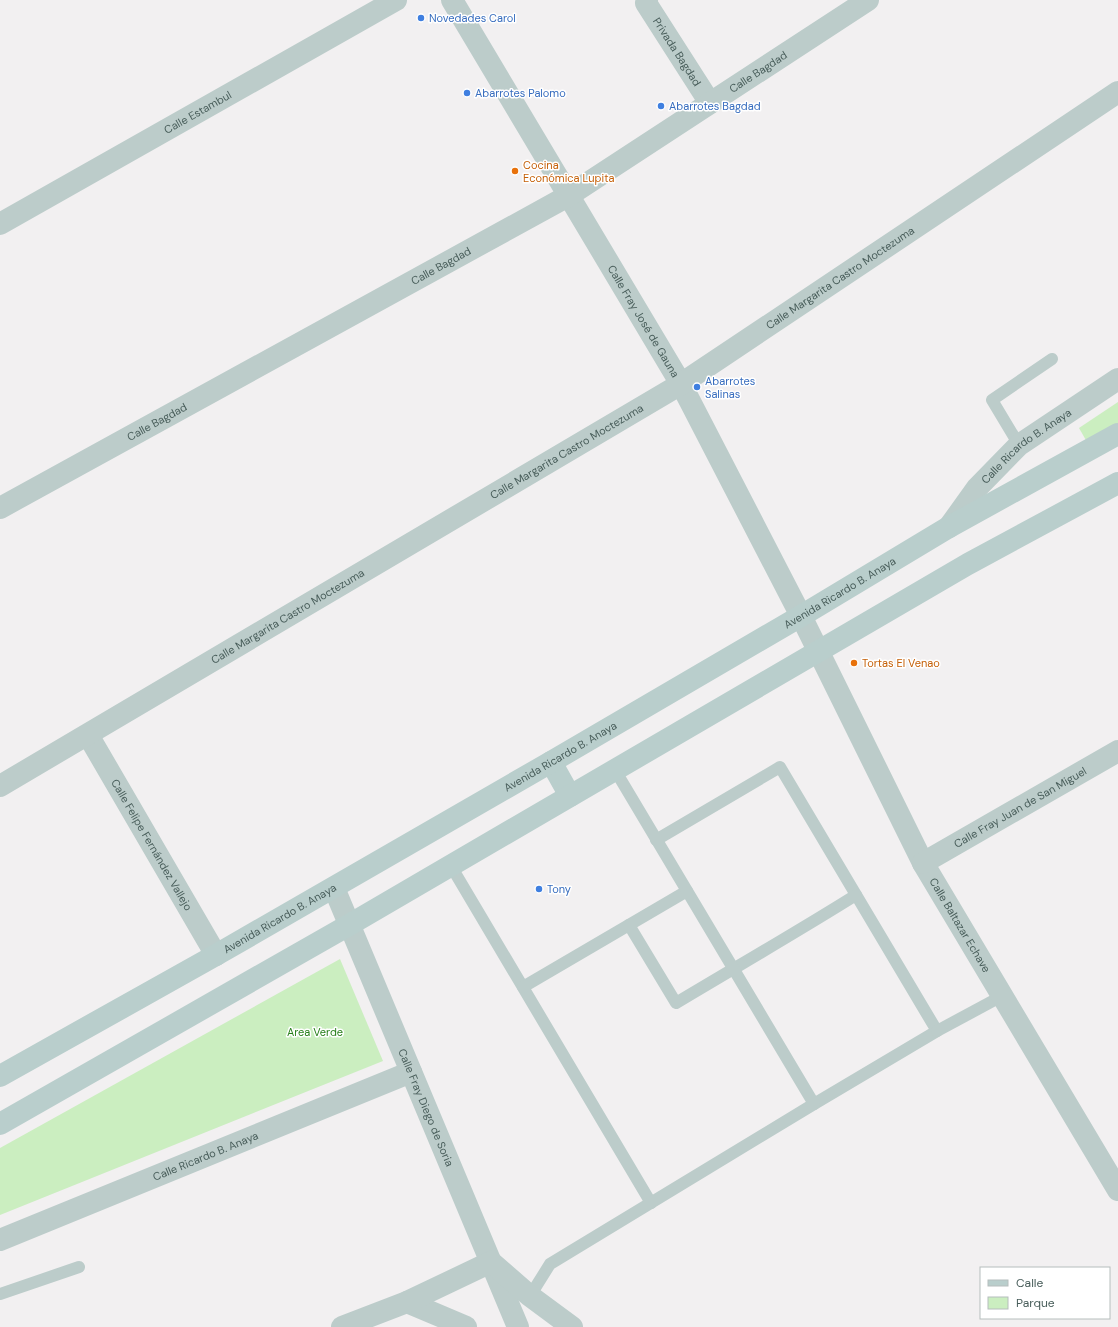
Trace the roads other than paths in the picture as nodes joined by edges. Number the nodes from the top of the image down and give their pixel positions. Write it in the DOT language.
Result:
graph roads {
  1 [pos="396,0"];
  2 [pos="452,0"];
  3 [pos="647,0"];
  4 [pos="865,1"];
  5 [pos="1118,92"];
  6 [pos="710,103"];
  7 [pos="568,196"];
  8 [pos="0,224"];
  9 [pos="1052,359"];
  10 [pos="1118,379"];
  11 [pos="681,384"];
  12 [pos="1118,434"];
  13 [pos="1019,445"];
  14 [pos="1118,482"];
  15 [pos="0,508"];
  16 [pos="949,527"];
  17 [pos="801,616"];
  18 [pos="818,652"];
  19 [pos="88,735"];
  20 [pos="1118,751"];
  21 [pos="551,762"];
  22 [pos="615,770"];
  23 [pos="0,786"];
  24 [pos="570,796"];
  25 [pos="656,840"];
  26 [pos="922,863"];
  27 [pos="451,866"];
  28 [pos="334,888"];
  29 [pos="687,891"];
  30 [pos="856,895"];
  31 [pos="349,925"];
  32 [pos="629,925"];
  33 [pos="216,955"];
  34 [pos="733,968"];
  35 [pos="523,987"];
  36 [pos="1002,996"];
  37 [pos="937,1031"];
  38 [pos="411,1072"];
  39 [pos="0,1076"];
  40 [pos="814,1104"];
  41 [pos="0,1124"];
  42 [pos="1118,1190"];
  43 [pos="651,1203"];
  44 [pos="0,1240"];
  45 [pos="491,1262"];
  46 [pos="79,1267"];
  47 [pos="0,1294"];
  48 [pos="530,1296"];
  49 [pos="407,1302"];
  50 [pos="342,1327"];
  51 [pos="466,1327"];
  52 [pos="518,1327"];
  53 [pos="572,1327"];
  1 -- 8 [label="street, Calle Estambul"];
  2 -- 7 [label="street, Calle Fray José de Gauna"];
  3 -- 6 [label="street, Privada Bagdad"];
  4 -- 6 [label="street, Calle Bagdad"];
  5 -- 11 [label="street, Calle Margarita Castro Moctezuma"];
  6 -- 7 [label="street, Calle Bagdad"];
  7 -- 11 [label="street, Calle Fray José de Gauna"];
  7 -- 15 [label="street, Calle Bagdad"];
  9 -- 13 [label="lane"];
  10 -- 13 [label="street, Calle Ricardo B. Anaya"];
  11 -- 17 [label="street, Calle Fray José de Gauna"];
  11 -- 19 [label="street, Calle Margarita Castro Moctezuma"];
  12 -- 16 [label="main road, Avenida Ricardo B. Anaya"];
  13 -- 16 [label="street, Calle Ricardo B. Anaya"];
  14 -- 18 [label="main road"];
  16 -- 17 [label="main road, Avenida Ricardo B. Anaya"];
  17 -- 18 [label="street, Calle Fray José de Gauna"];
  17 -- 21 [label="main road, Avenida Ricardo B. Anaya"];
  18 -- 22 [label="main road"];
  18 -- 26 [label="street, Calle Baltazar Echave"];
  19 -- 23 [label="street, Calle Margarita Castro Moctezuma"];
  19 -- 33 [label="street, Calle Felipe Fernández Vallejo"];
  20 -- 26 [label="street, Calle Fray Juan de San Miguel"];
  21 -- 24 [label="main road"];
  21 -- 28 [label="main road, Avenida Ricardo B. Anaya"];
  22 -- 24 [label="main road"];
  22 -- 25 [label="lane"];
  24 -- 27 [label="main road"];
  25 -- 29 [label="lane"];
  25 -- 30 [label="lane"];
  26 -- 36 [label="street, Calle Baltazar Echave"];
  27 -- 31 [label="main road"];
  27 -- 35 [label="lane"];
  28 -- 31 [label="street, Calle Fray Diego de Soria"];
  28 -- 33 [label="main road, Avenida Ricardo B. Anaya"];
  29 -- 32 [label="lane"];
  29 -- 34 [label="lane"];
  30 -- 34 [label="lane"];
  30 -- 37 [label="lane"];
  31 -- 38 [label="street, Calle Fray Diego de Soria"];
  31 -- 41 [label="main road"];
  32 -- 34 [label="lane"];
  32 -- 35 [label="lane"];
  33 -- 39 [label="main road, Avenida Ricardo B. Anaya"];
  34 -- 40 [label="lane"];
  35 -- 43 [label="lane"];
  36 -- 37 [label="lane"];
  36 -- 42 [label="street, Calle Baltazar Echave"];
  37 -- 40 [label="lane"];
  38 -- 44 [label="street, Calle Ricardo B. Anaya"];
  38 -- 45 [label="street, Calle Fray Diego de Soria"];
  40 -- 43 [label="lane"];
  43 -- 48 [label="lane"];
  45 -- 48 [label="street"];
  45 -- 49 [label="street"];
  45 -- 52 [label="street, Calle Fray Diego de Soria"];
  46 -- 47 [label="lane"];
  48 -- 53 [label="street"];
  49 -- 50 [label="street"];
  49 -- 51 [label="street"];
}
